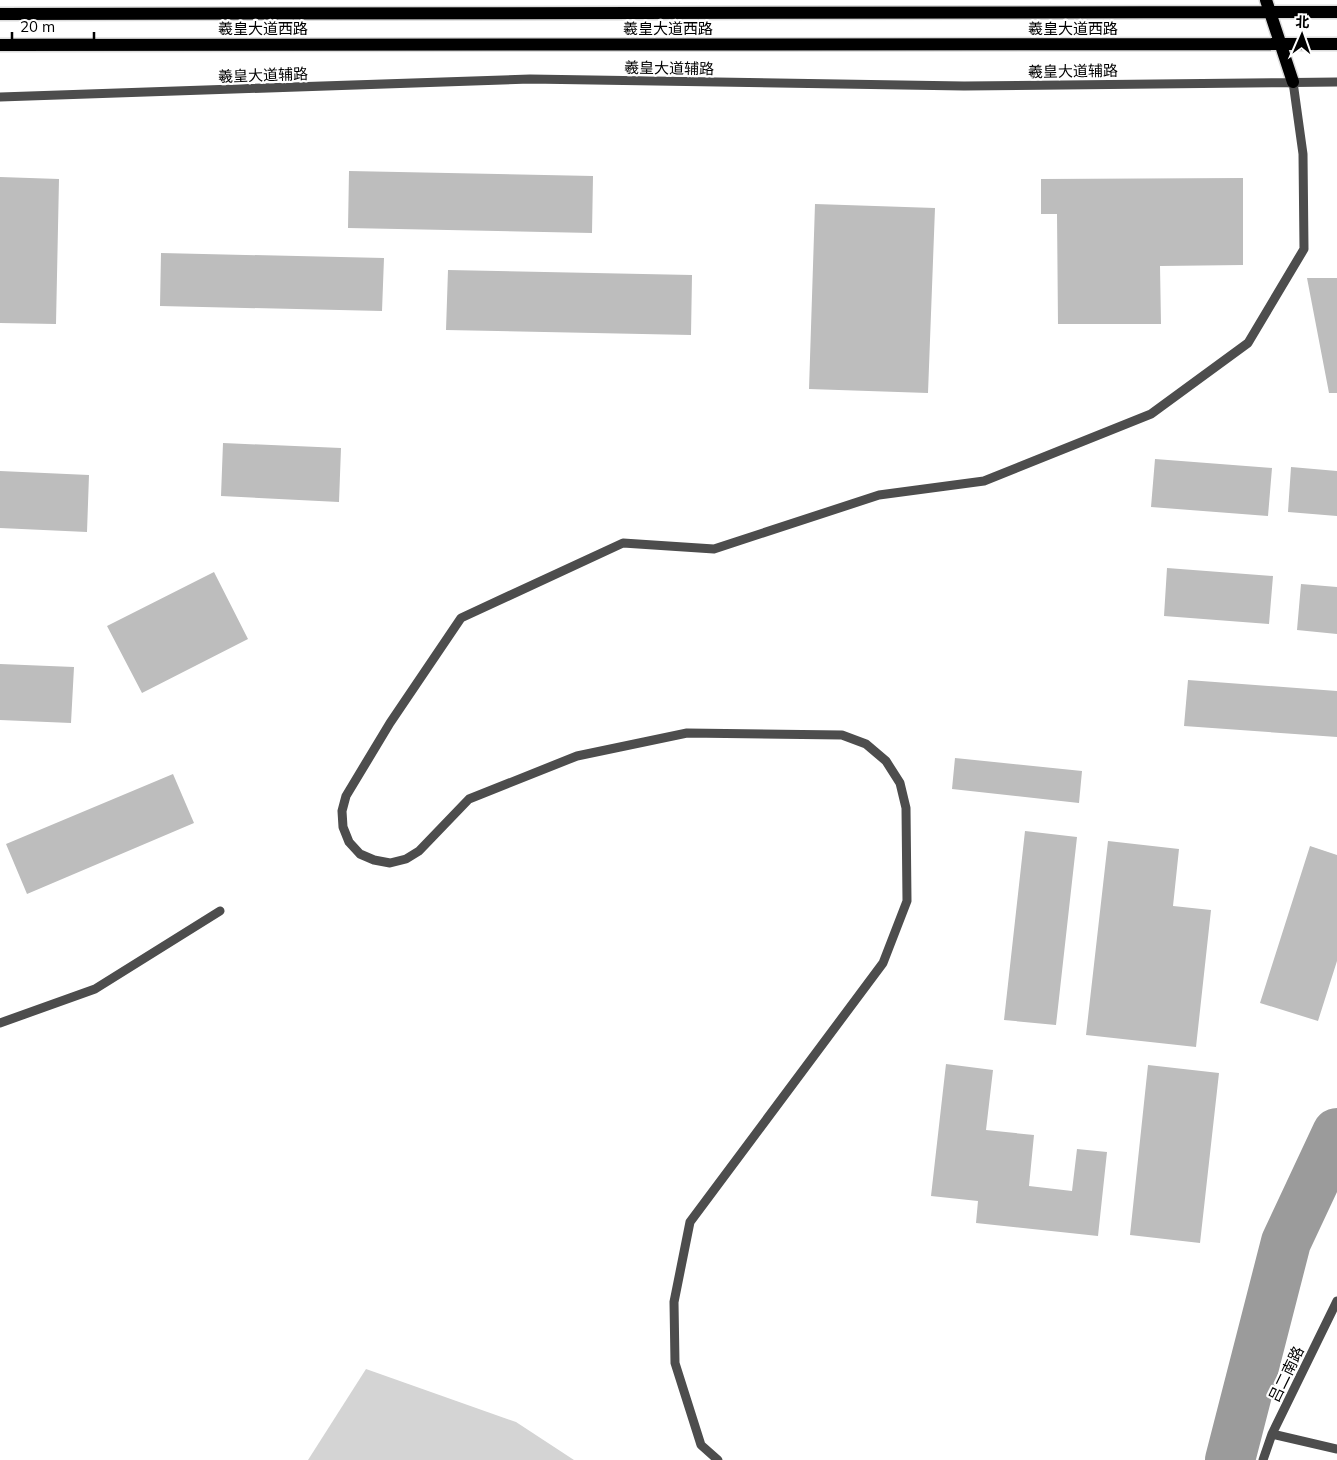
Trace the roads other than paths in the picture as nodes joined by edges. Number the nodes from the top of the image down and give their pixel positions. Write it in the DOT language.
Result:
graph roads {
  1 [pos="1268,6"];
  2 [pos="1337,12"];
  3 [pos="0,14"];
  4 [pos="1279,44"];
  5 [pos="1337,44"];
  6 [pos="0,45"];
  7 [pos="1293,82"];
  8 [pos="1337,82"];
  9 [pos="0,97"];
  10 [pos="220,911"];
  11 [pos="0,1022"];
  12 [pos="1337,1301"];
  13 [pos="1272,1434"];
  14 [pos="1337,1449"];
  15 [pos="718,1460"];
  16 [pos="1263,1460"];
  1 -- 2 [label="main road, 羲皇大道西路"];
  1 -- 3 [label="main road, 羲皇大道西路"];
  1 -- 4 [label="main road"];
  4 -- 5 [label="main road, 羲皇大道西路"];
  4 -- 6 [label="main road, 羲皇大道西路"];
  4 -- 7 [label="main road"];
  7 -- 8 [label="street, 羲皇大道辅路"];
  7 -- 9 [label="street, 羲皇大道辅路"];
  7 -- 15 [label="street"];
  10 -- 11 [label="street"];
  12 -- 13 [label="street, 吕二南路"];
  13 -- 14 [label="street"];
  13 -- 16 [label="street, 吕二南路"];
}
